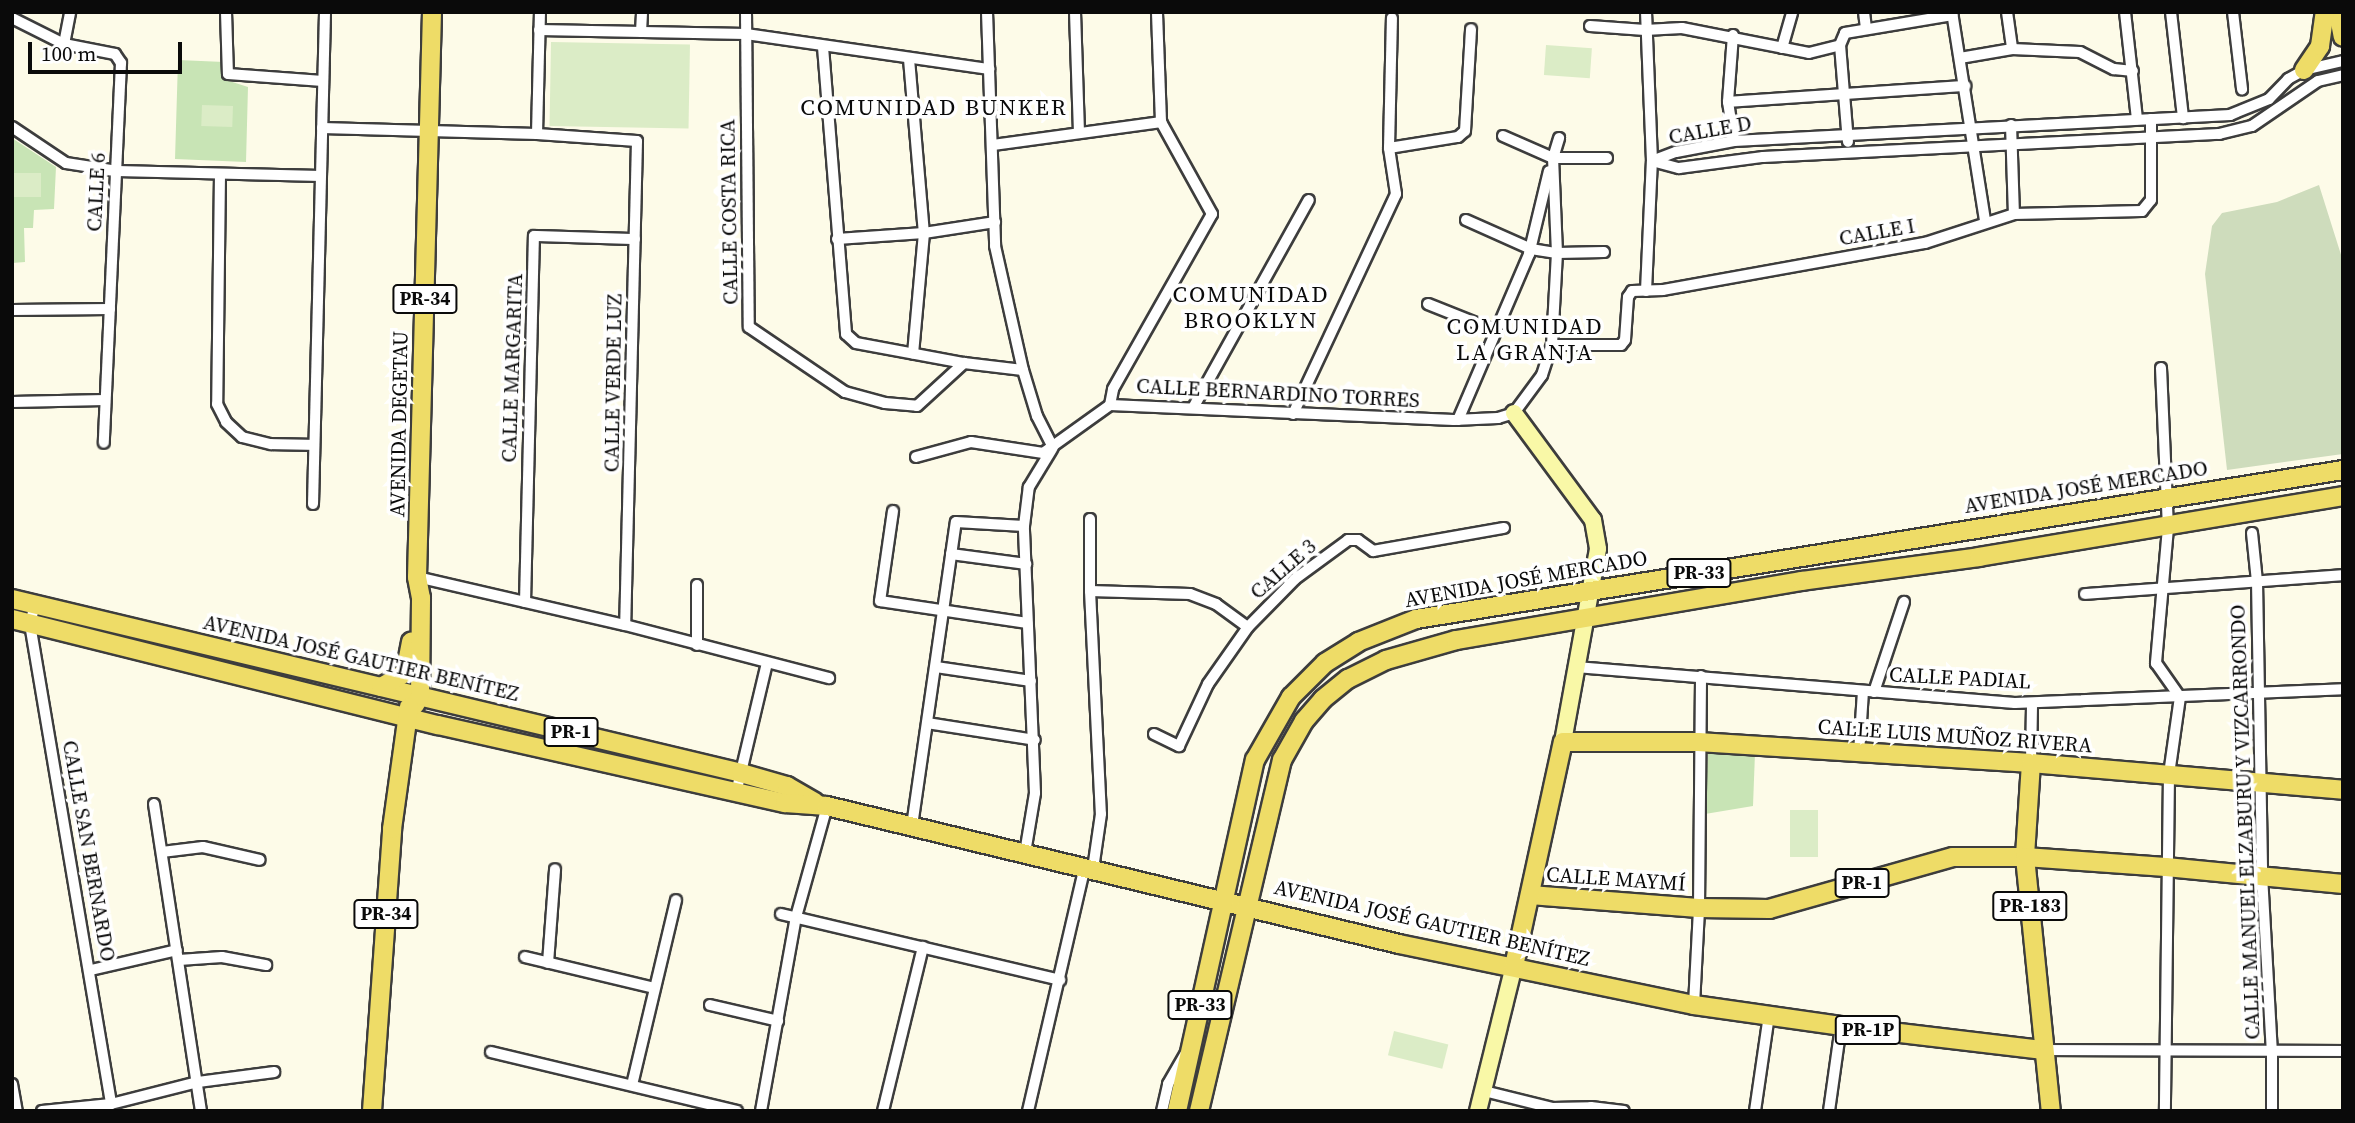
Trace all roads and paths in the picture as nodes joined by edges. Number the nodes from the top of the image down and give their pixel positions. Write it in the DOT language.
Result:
graph roads {
  1 [pos="70,12"];
  2 [pos="226,12"];
  3 [pos="325,12"];
  4 [pos="432,12"];
  5 [pos="540,12"];
  6 [pos="642,12"];
  7 [pos="746,12"];
  8 [pos="986,12"];
  9 [pos="1074,12"];
  10 [pos="1157,12"];
  11 [pos="1646,12"];
  12 [pos="1792,12"];
  13 [pos="1864,12"];
  14 [pos="2007,12"];
  15 [pos="2125,12"];
  16 [pos="2171,12"];
  17 [pos="2233,12"];
  18 [pos="2325,12"];
  19 [pos="2338,12"];
  20 [pos="1952,14"];
  21 [pos="1392,18"];
  22 [pos="12,19"];
  23 [pos="1590,26"];
  24 [pos="1866,28"];
  25 [pos="1471,29"];
  26 [pos="539,30"];
  27 [pos="1645,30"];
  28 [pos="641,32"];
  29 [pos="746,34"];
  30 [pos="1733,35"];
  31 [pos="2343,37"];
  32 [pos="64,44"];
  33 [pos="1840,46"];
  34 [pos="823,47"];
  35 [pos="1782,48"];
  36 [pos="2012,50"];
  37 [pos="909,58"];
  38 [pos="1960,58"];
  39 [pos="2343,61"];
  40 [pos="989,69"];
  41 [pos="2304,70"];
  42 [pos="2133,71"];
  43 [pos="2343,75"];
  44 [pos="323,81"];
  45 [pos="1965,86"];
  46 [pos="2242,89"];
  47 [pos="1843,95"];
  48 [pos="1728,102"];
  49 [pos="2183,118"];
  50 [pos="2137,119"];
  51 [pos="2151,119"];
  52 [pos="1161,122"];
  53 [pos="2011,125"];
  54 [pos="12,127"];
  55 [pos="323,128"];
  56 [pos="1972,129"];
  57 [pos="429,132"];
  58 [pos="1079,132"];
  59 [pos="537,134"];
  60 [pos="1503,136"];
  61 [pos="1847,136"];
  62 [pos="2151,137"];
  63 [pos="1559,138"];
  64 [pos="1734,141"];
  65 [pos="993,145"];
  66 [pos="2011,145"];
  67 [pos="1976,146"];
  68 [pos="1389,148"];
  69 [pos="1849,152"];
  70 [pos="1553,158"];
  71 [pos="1606,158"];
  72 [pos="1651,162"];
  73 [pos="117,171"];
  74 [pos="220,173"];
  75 [pos="321,176"];
  76 [pos="1309,200"];
  77 [pos="2014,214"];
  78 [pos="1466,220"];
  79 [pos="995,222"];
  80 [pos="1985,222"];
  81 [pos="924,233"];
  82 [pos="635,239"];
  83 [pos="837,239"];
  84 [pos="1531,248"];
  85 [pos="1604,252"];
  86 [pos="1557,253"];
  87 [pos="1646,291"];
  88 [pos="1428,304"];
  89 [pos="110,309"];
  90 [pos="12,310"];
  91 [pos="1496,331"];
  92 [pos="1552,345"];
  93 [pos="914,354"];
  94 [pos="964,363"];
  95 [pos="2161,368"];
  96 [pos="1023,370"];
  97 [pos="105,400"];
  98 [pos="12,402"];
  99 [pos="1110,405"];
  100 [pos="1194,408"];
  101 [pos="1514,413"];
  102 [pos="1293,414"];
  103 [pos="1458,420"];
  104 [pos="104,443"];
  105 [pos="314,445"];
  106 [pos="1053,447"];
  107 [pos="916,457"];
  108 [pos="2343,470"];
  109 [pos="2343,496"];
  110 [pos="2167,497"];
  111 [pos="313,504"];
  112 [pos="893,511"];
  113 [pos="1090,519"];
  114 [pos="1024,526"];
  115 [pos="1504,528"];
  116 [pos="2168,528"];
  117 [pos="2252,533"];
  118 [pos="951,554"];
  119 [pos="1026,564"];
  120 [pos="2343,575"];
  121 [pos="418,581"];
  122 [pos="2258,581"];
  123 [pos="697,585"];
  124 [pos="2161,589"];
  125 [pos="1592,590"];
  126 [pos="1090,592"];
  127 [pos="2085,594"];
  128 [pos="12,599"];
  129 [pos="525,601"];
  130 [pos="1904,602"];
  131 [pos="35,604"];
  132 [pos="944,611"];
  133 [pos="12,619"];
  134 [pos="1586,621"];
  135 [pos="1027,623"];
  136 [pos="30,624"];
  137 [pos="625,625"];
  138 [pos="1248,627"];
  139 [pos="411,642"];
  140 [pos="697,645"];
  141 [pos="767,663"];
  142 [pos="936,667"];
  143 [pos="1576,667"];
  144 [pos="1701,676"];
  145 [pos="829,678"];
  146 [pos="1031,681"];
  147 [pos="381,687"];
  148 [pos="2343,689"];
  149 [pos="1868,692"];
  150 [pos="2260,693"];
  151 [pos="414,695"];
  152 [pos="2180,697"];
  153 [pos="2032,703"];
  154 [pos="409,718"];
  155 [pos="926,723"];
  156 [pos="1154,734"];
  157 [pos="1035,740"];
  158 [pos="1563,742"];
  159 [pos="1698,742"];
  160 [pos="1858,753"];
  161 [pos="2031,763"];
  162 [pos="741,773"];
  163 [pos="2169,774"];
  164 [pos="2260,783"];
  165 [pos="2343,790"];
  166 [pos="736,793"];
  167 [pos="154,804"];
  168 [pos="822,805"];
  169 [pos="912,826"];
  170 [pos="162,852"];
  171 [pos="1025,853"];
  172 [pos="2025,857"];
  173 [pos="260,860"];
  174 [pos="2166,866"];
  175 [pos="1089,868"];
  176 [pos="555,869"];
  177 [pos="2262,875"];
  178 [pos="2343,884"];
  179 [pos="1530,895"];
  180 [pos="676,900"];
  181 [pos="1224,900"];
  182 [pos="1247,905"];
  183 [pos="1699,908"];
  184 [pos="781,914"];
  185 [pos="796,917"];
  186 [pos="923,947"];
  187 [pos="178,955"];
  188 [pos="524,957"];
  189 [pos="548,963"];
  190 [pos="266,965"];
  191 [pos="1514,966"];
  192 [pos="91,970"];
  193 [pos="1060,980"];
  194 [pos="654,988"];
  195 [pos="710,1005"];
  196 [pos="1694,1005"];
  197 [pos="1769,1015"];
  198 [pos="778,1021"];
  199 [pos="1841,1026"];
  200 [pos="1192,1044"];
  201 [pos="2042,1050"];
  202 [pos="2167,1051"];
  203 [pos="2343,1051"];
  204 [pos="491,1052"];
  205 [pos="2272,1053"];
  206 [pos="274,1072"];
  207 [pos="198,1082"];
  208 [pos="12,1084"];
  209 [pos="632,1085"];
  210 [pos="1483,1090"];
  211 [pos="111,1104"];
  212 [pos="1591,1109"];
  213 [pos="17,1111"];
  214 [pos="42,1111"];
  215 [pos="201,1111"];
  216 [pos="372,1111"];
  217 [pos="737,1111"];
  218 [pos="761,1111"];
  219 [pos="883,1111"];
  220 [pos="1028,1111"];
  221 [pos="1162,1111"];
  222 [pos="1177,1111"];
  223 [pos="1199,1111"];
  224 [pos="1478,1111"];
  225 [pos="1624,1111"];
  226 [pos="1755,1111"];
  227 [pos="1829,1111"];
  228 [pos="2051,1111"];
  229 [pos="2165,1111"];
  230 [pos="2272,1111"];
  1 -- 32 [label="street"];
  2 -- 44 [label="street"];
  3 -- 44 [label="street"];
  4 -- 57 [label="main road, AVENIDA DEGETAU / PR-34"];
  5 -- 26 [label="street"];
  6 -- 28 [label="street"];
  7 -- 29 [label="street, CALLE COSTA RICA"];
  8 -- 40 [label="street"];
  9 -- 58 [label="street"];
  10 -- 52 [label="street"];
  11 -- 27 [label="street"];
  12 -- 35 [label="street"];
  13 -- 24 [label="street"];
  14 -- 36 [label="street"];
  15 -- 42 [label="street"];
  16 -- 49 [label="street"];
  17 -- 46 [label="street"];
  18 -- 41 [label="main road"];
  19 -- 31 [label="main road"];
  20 -- 24 [label="street"];
  20 -- 38 [label="street"];
  21 -- 68 [label="street"];
  22 -- 32 [label="street, CALLE 6"];
  23 -- 27 [label="street"];
  24 -- 33 [label="street"];
  25 -- 68 [label="street"];
  26 -- 28 [label="street"];
  26 -- 59 [label="street"];
  27 -- 30 [label="street"];
  27 -- 72 [label="street"];
  28 -- 29 [label="street"];
  29 -- 34 [label="street"];
  29 -- 94 [label="street, CALLE COSTA RICA"];
  30 -- 35 [label="street"];
  30 -- 48 [label="street"];
  32 -- 73 [label="street, CALLE 6"];
  33 -- 35 [label="street"];
  33 -- 47 [label="street"];
  34 -- 37 [label="street"];
  34 -- 83 [label="street"];
  36 -- 38 [label="street"];
  36 -- 42 [label="street"];
  37 -- 40 [label="street"];
  37 -- 81 [label="street"];
  38 -- 45 [label="street"];
  39 -- 41 [label="street, CALLE D"];
  40 -- 65 [label="street"];
  41 -- 49 [label="street, CALLE D"];
  42 -- 50 [label="street"];
  43 -- 62 [label="street, CALLE D"];
  44 -- 55 [label="street"];
  45 -- 47 [label="street"];
  45 -- 56 [label="street"];
  47 -- 48 [label="street"];
  47 -- 61 [label="street"];
  48 -- 64 [label="street"];
  49 -- 51 [label="street, CALLE D"];
  50 -- 51 [label="street, CALLE D"];
  50 -- 53 [label="street, CALLE D"];
  51 -- 62 [label="street, CALLE I"];
  52 -- 58 [label="street"];
  52 -- 99 [label="street"];
  53 -- 56 [label="street, CALLE D"];
  53 -- 66 [label="street"];
  54 -- 73 [label="street"];
  55 -- 57 [label="street"];
  55 -- 75 [label="street"];
  56 -- 61 [label="street, CALLE D"];
  56 -- 67 [label="street"];
  57 -- 59 [label="street"];
  57 -- 121 [label="main road, AVENIDA DEGETAU / PR-34"];
  58 -- 65 [label="street"];
  59 -- 82 [label="street, CALLE VERDE LUZ"];
  60 -- 70 [label="street"];
  61 -- 64 [label="street, CALLE D"];
  61 -- 69 [label="street"];
  62 -- 66 [label="street, CALLE D"];
  62 -- 77 [label="street, CALLE I"];
  63 -- 70 [label="street"];
  64 -- 72 [label="street, CALLE D"];
  65 -- 79 [label="street"];
  66 -- 67 [label="street, CALLE D"];
  66 -- 77 [label="street"];
  67 -- 69 [label="street, CALLE D"];
  67 -- 80 [label="street"];
  68 -- 102 [label="street"];
  69 -- 72 [label="street, CALLE D"];
  70 -- 71 [label="street"];
  70 -- 84 [label="street"];
  70 -- 86 [label="street"];
  72 -- 87 [label="street"];
  73 -- 74 [label="street"];
  73 -- 89 [label="street, CALLE 6"];
  74 -- 75 [label="street"];
  74 -- 105 [label="street"];
  75 -- 105 [label="street"];
  76 -- 100 [label="street"];
  77 -- 80 [label="street, CALLE I"];
  78 -- 84 [label="street"];
  79 -- 81 [label="street"];
  79 -- 96 [label="street"];
  80 -- 87 [label="street, CALLE I"];
  81 -- 83 [label="street"];
  81 -- 93 [label="street"];
  82 -- 129 [label="street, CALLE MARGARITA"];
  82 -- 137 [label="street, CALLE VERDE LUZ"];
  83 -- 93 [label="street"];
  84 -- 86 [label="street"];
  84 -- 91 [label="street"];
  85 -- 86 [label="street"];
  86 -- 92 [label="street"];
  87 -- 92 [label="street"];
  88 -- 91 [label="street"];
  89 -- 90 [label="street"];
  89 -- 97 [label="street, CALLE 6"];
  91 -- 103 [label="street"];
  92 -- 101 [label="street"];
  93 -- 94 [label="street"];
  94 -- 96 [label="street"];
  95 -- 110 [label="street"];
  96 -- 106 [label="street"];
  97 -- 98 [label="street"];
  97 -- 104 [label="street, CALLE 6"];
  99 -- 100 [label="street, CALLE BERNARDINO TORRES"];
  99 -- 106 [label="street, CALLE BERNARDINO TORRES"];
  100 -- 102 [label="street, CALLE BERNARDINO TORRES"];
  101 -- 103 [label="street, CALLE BERNARDINO TORRES"];
  101 -- 125 [label="street"];
  102 -- 103 [label="street, CALLE BERNARDINO TORRES"];
  105 -- 111 [label="street"];
  106 -- 107 [label="street"];
  106 -- 114 [label="street"];
  108 -- 110 [label="main road, AVENIDA JOSÉ MERCADO / PR-33"];
  109 -- 116 [label="main road, PR-33"];
  110 -- 116 [label="street"];
  110 -- 125 [label="main road, AVENIDA JOSÉ MERCADO / PR-33"];
  112 -- 132 [label="street"];
  113 -- 126 [label="street"];
  114 -- 118 [label="street"];
  114 -- 119 [label="street"];
  115 -- 138 [label="street, CALLE 3"];
  116 -- 124 [label="street"];
  116 -- 134 [label="main road, PR-33"];
  117 -- 122 [label="street, CALLE MANUEL ELZABURU Y VIZCARRONDO"];
  118 -- 119 [label="street"];
  118 -- 132 [label="street"];
  119 -- 135 [label="street"];
  120 -- 122 [label="street"];
  121 -- 129 [label="street"];
  121 -- 139 [label="main road, AVENIDA DEGETAU / PR-34"];
  121 -- 151 [label="main road, AVENIDA DEGETAU / PR-34"];
  122 -- 124 [label="street"];
  122 -- 150 [label="street, CALLE MANUEL ELZABURU Y VIZCARRONDO"];
  123 -- 140 [label="street"];
  124 -- 127 [label="street"];
  124 -- 152 [label="street"];
  125 -- 134 [label="street"];
  125 -- 181 [label="main road, AVENIDA JOSÉ MERCADO / PR-33"];
  126 -- 138 [label="street"];
  126 -- 175 [label="street"];
  128 -- 131 [label="main road, AVENIDA JOSÉ GAUTIER BENÍTEZ / PR-1"];
  129 -- 137 [label="street"];
  130 -- 149 [label="street"];
  131 -- 136 [label="street, CALLE SAN BERNARDO"];
  131 -- 147 [label="main road, AVENIDA JOSÉ GAUTIER BENÍTEZ / PR-1"];
  132 -- 135 [label="street"];
  132 -- 142 [label="street"];
  133 -- 136 [label="main road, AVENIDA JOSÉ GAUTIER BENÍTEZ / PR-1"];
  134 -- 143 [label="street"];
  134 -- 182 [label="main road, PR-33"];
  135 -- 146 [label="street"];
  136 -- 154 [label="main road, AVENIDA JOSÉ GAUTIER BENÍTEZ / PR-1"];
  136 -- 192 [label="street, CALLE SAN BERNARDO"];
  137 -- 140 [label="street"];
  138 -- 156 [label="street, CALLE 3"];
  139 -- 147 [label="main road"];
  139 -- 151 [label="main road, AVENIDA DEGETAU / PR-34"];
  140 -- 141 [label="street"];
  141 -- 145 [label="street"];
  141 -- 162 [label="street"];
  142 -- 146 [label="street"];
  142 -- 155 [label="street"];
  143 -- 144 [label="street, CALLE PADIAL"];
  143 -- 158 [label="street"];
  144 -- 149 [label="street, CALLE PADIAL"];
  144 -- 159 [label="street"];
  146 -- 157 [label="street"];
  147 -- 151 [label="main road, AVENIDA JOSÉ GAUTIER BENÍTEZ / PR-1"];
  148 -- 150 [label="street, CALLE PADIAL"];
  149 -- 153 [label="street, CALLE PADIAL"];
  149 -- 160 [label="street"];
  150 -- 152 [label="street, CALLE PADIAL"];
  150 -- 164 [label="street, CALLE MANUEL ELZABURU Y VIZCARRONDO"];
  151 -- 154 [label="main road, AVENIDA DEGETAU / PR-34"];
  151 -- 162 [label="main road, AVENIDA JOSÉ GAUTIER BENÍTEZ / PR-1"];
  152 -- 153 [label="street, CALLE PADIAL"];
  152 -- 163 [label="street"];
  153 -- 161 [label="street"];
  154 -- 166 [label="main road, AVENIDA JOSÉ GAUTIER BENÍTEZ / PR-1"];
  154 -- 216 [label="main road, AVENIDA DEGETAU / PR-34"];
  155 -- 157 [label="street"];
  155 -- 169 [label="street"];
  157 -- 171 [label="street"];
  158 -- 159 [label="main road, CALLE LUIS MUÑOZ RIVERA"];
  158 -- 179 [label="main road"];
  159 -- 160 [label="main road, CALLE LUIS MUÑOZ RIVERA"];
  159 -- 183 [label="street"];
  160 -- 161 [label="main road, CALLE LUIS MUÑOZ RIVERA"];
  161 -- 163 [label="main road, CALLE LUIS MUÑOZ RIVERA"];
  161 -- 172 [label="main road, PR-183"];
  162 -- 166 [label="street"];
  162 -- 168 [label="main road, AVENIDA JOSÉ GAUTIER BENÍTEZ / PR-1"];
  163 -- 164 [label="main road, CALLE LUIS MUÑOZ RIVERA"];
  163 -- 174 [label="street"];
  164 -- 165 [label="main road, CALLE LUIS MUÑOZ RIVERA"];
  164 -- 177 [label="street, CALLE MANUEL ELZABURU Y VIZCARRONDO"];
  166 -- 168 [label="main road, AVENIDA JOSÉ GAUTIER BENÍTEZ / PR-1"];
  167 -- 170 [label="street"];
  168 -- 169 [label="main road, AVENIDA JOSÉ GAUTIER BENÍTEZ / PR-1"];
  168 -- 185 [label="street"];
  169 -- 171 [label="main road, AVENIDA JOSÉ GAUTIER BENÍTEZ / PR-1"];
  170 -- 173 [label="street"];
  170 -- 187 [label="street"];
  171 -- 175 [label="main road, AVENIDA JOSÉ GAUTIER BENÍTEZ / PR-1"];
  172 -- 174 [label="main road, PR-1"];
  172 -- 183 [label="main road, PR-1"];
  172 -- 201 [label="main road, PR-183"];
  174 -- 177 [label="main road, PR-1"];
  174 -- 202 [label="street"];
  175 -- 181 [label="main road, AVENIDA JOSÉ GAUTIER BENÍTEZ / PR-1"];
  175 -- 193 [label="street"];
  176 -- 189 [label="street"];
  177 -- 178 [label="main road, PR-1"];
  177 -- 205 [label="street, CALLE MANUEL ELZABURU Y VIZCARRONDO"];
  179 -- 183 [label="main road, CALLE MAYMÍ / PR-1"];
  179 -- 191 [label="main road"];
  180 -- 194 [label="street"];
  181 -- 182 [label="main road, AVENIDA JOSÉ GAUTIER BENÍTEZ / PR-1"];
  181 -- 200 [label="main road, AVENIDA JOSÉ MERCADO / PR-33"];
  182 -- 191 [label="main road, AVENIDA JOSÉ GAUTIER BENÍTEZ / PR-1"];
  182 -- 223 [label="main road, PR-33"];
  183 -- 196 [label="street"];
  184 -- 185 [label="street"];
  185 -- 186 [label="street"];
  185 -- 198 [label="street"];
  186 -- 193 [label="street"];
  186 -- 219 [label="street"];
  187 -- 190 [label="street"];
  187 -- 192 [label="street"];
  187 -- 207 [label="street"];
  188 -- 189 [label="street"];
  189 -- 194 [label="street"];
  191 -- 196 [label="main road, AVENIDA JOSÉ GAUTIER BENÍTEZ / PR-1P"];
  191 -- 210 [label="street"];
  192 -- 211 [label="street, CALLE SAN BERNARDO"];
  193 -- 220 [label="street"];
  194 -- 209 [label="street"];
  195 -- 198 [label="street"];
  196 -- 197 [label="main road, AVENIDA JOSÉ GAUTIER BENÍTEZ / PR-1P"];
  197 -- 199 [label="main road, AVENIDA JOSÉ GAUTIER BENÍTEZ / PR-1P"];
  197 -- 226 [label="street"];
  198 -- 218 [label="street"];
  199 -- 201 [label="main road, AVENIDA JOSÉ GAUTIER BENÍTEZ / PR-1P"];
  199 -- 227 [label="street"];
  200 -- 221 [label="street"];
  200 -- 222 [label="main road, AVENIDA JOSÉ MERCADO / PR-33"];
  201 -- 202 [label="street"];
  201 -- 228 [label="main road, PR-183"];
  202 -- 205 [label="street"];
  202 -- 229 [label="street"];
  203 -- 205 [label="street"];
  204 -- 209 [label="street"];
  205 -- 230 [label="street, CALLE MANUEL ELZABURU Y VIZCARRONDO"];
  206 -- 207 [label="street"];
  207 -- 211 [label="street"];
  207 -- 215 [label="street"];
  208 -- 213 [label="street"];
  209 -- 217 [label="street"];
  210 -- 212 [label="street"];
  210 -- 224 [label="street"];
  211 -- 214 [label="street"];
  212 -- 225 [label="street"];
}
